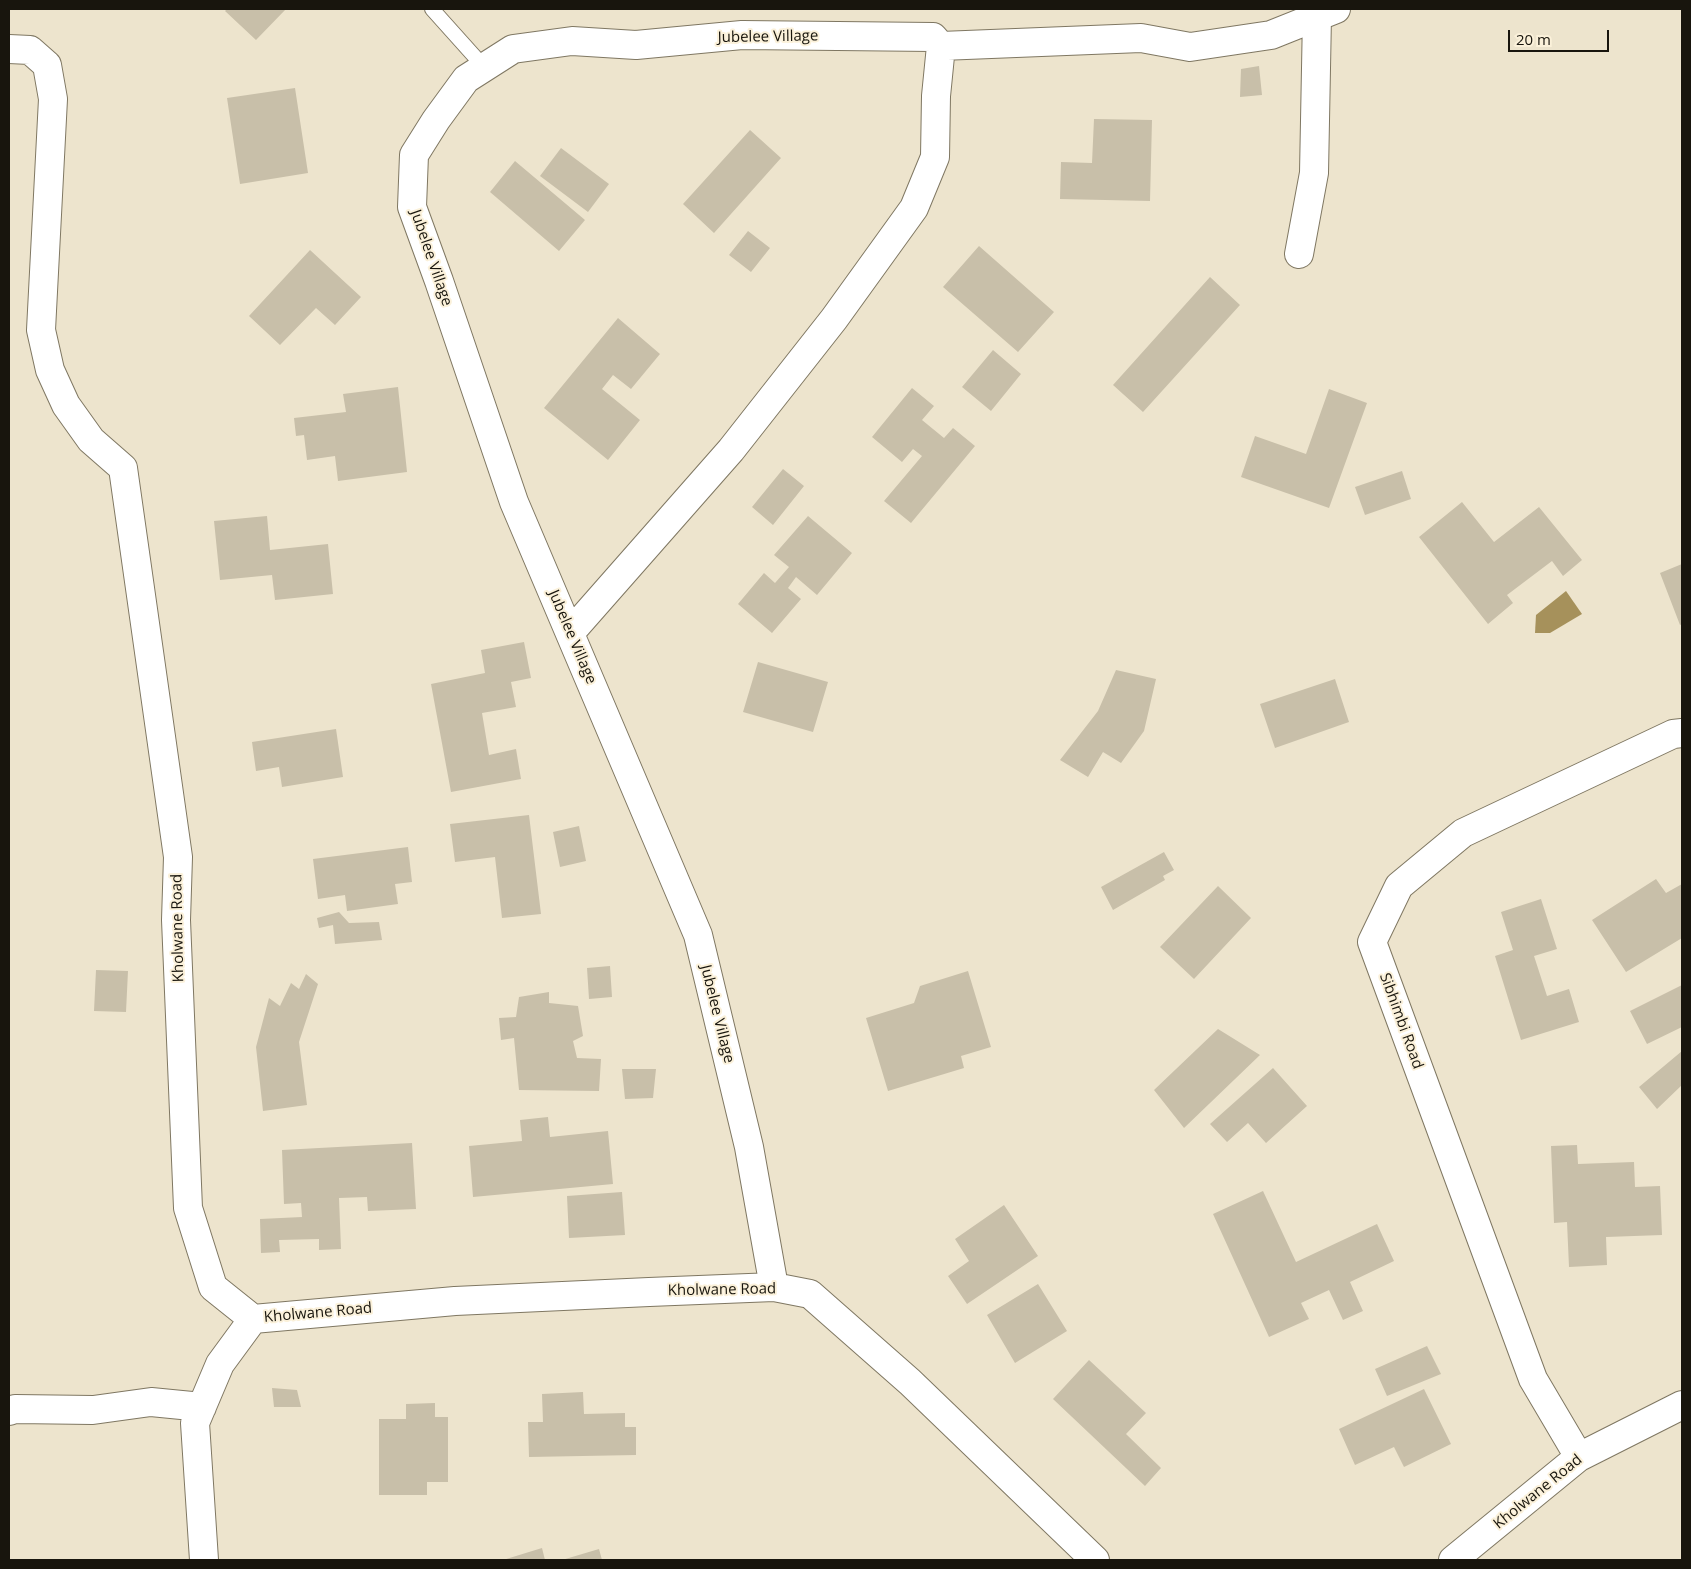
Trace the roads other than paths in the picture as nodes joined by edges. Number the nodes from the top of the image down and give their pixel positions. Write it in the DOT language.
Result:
graph roads {
  1 [pos="432,9"];
  2 [pos="1326,12"];
  3 [pos="941,46"];
  4 [pos="9,49"];
  5 [pos="484,68"];
  6 [pos="1299,254"];
  7 [pos="570,633"];
  8 [pos="1682,733"];
  9 [pos="774,1287"];
  10 [pos="253,1319"];
  11 [pos="1682,1405"];
  12 [pos="202,1407"];
  13 [pos="9,1411"];
  14 [pos="1579,1457"];
  15 [pos="204,1560"];
  16 [pos="1095,1560"];
  17 [pos="1453,1560"];
  1 -- 5 [label="lane"];
  2 -- 3 [label="street, Jubelee Village"];
  2 -- 6 [label="street"];
  3 -- 5 [label="street, Jubelee Village"];
  3 -- 7 [label="street"];
  4 -- 10 [label="street, Kholwane Road"];
  5 -- 7 [label="street, Jubelee Village"];
  7 -- 9 [label="street, Jubelee Village"];
  8 -- 14 [label="street, Sibhimbi Road"];
  9 -- 10 [label="street, Kholwane Road"];
  9 -- 16 [label="street, Kholwane Road"];
  10 -- 12 [label="street"];
  11 -- 14 [label="street, Kholwane Road"];
  12 -- 13 [label="street"];
  12 -- 15 [label="street"];
  14 -- 17 [label="street, Kholwane Road"];
}
